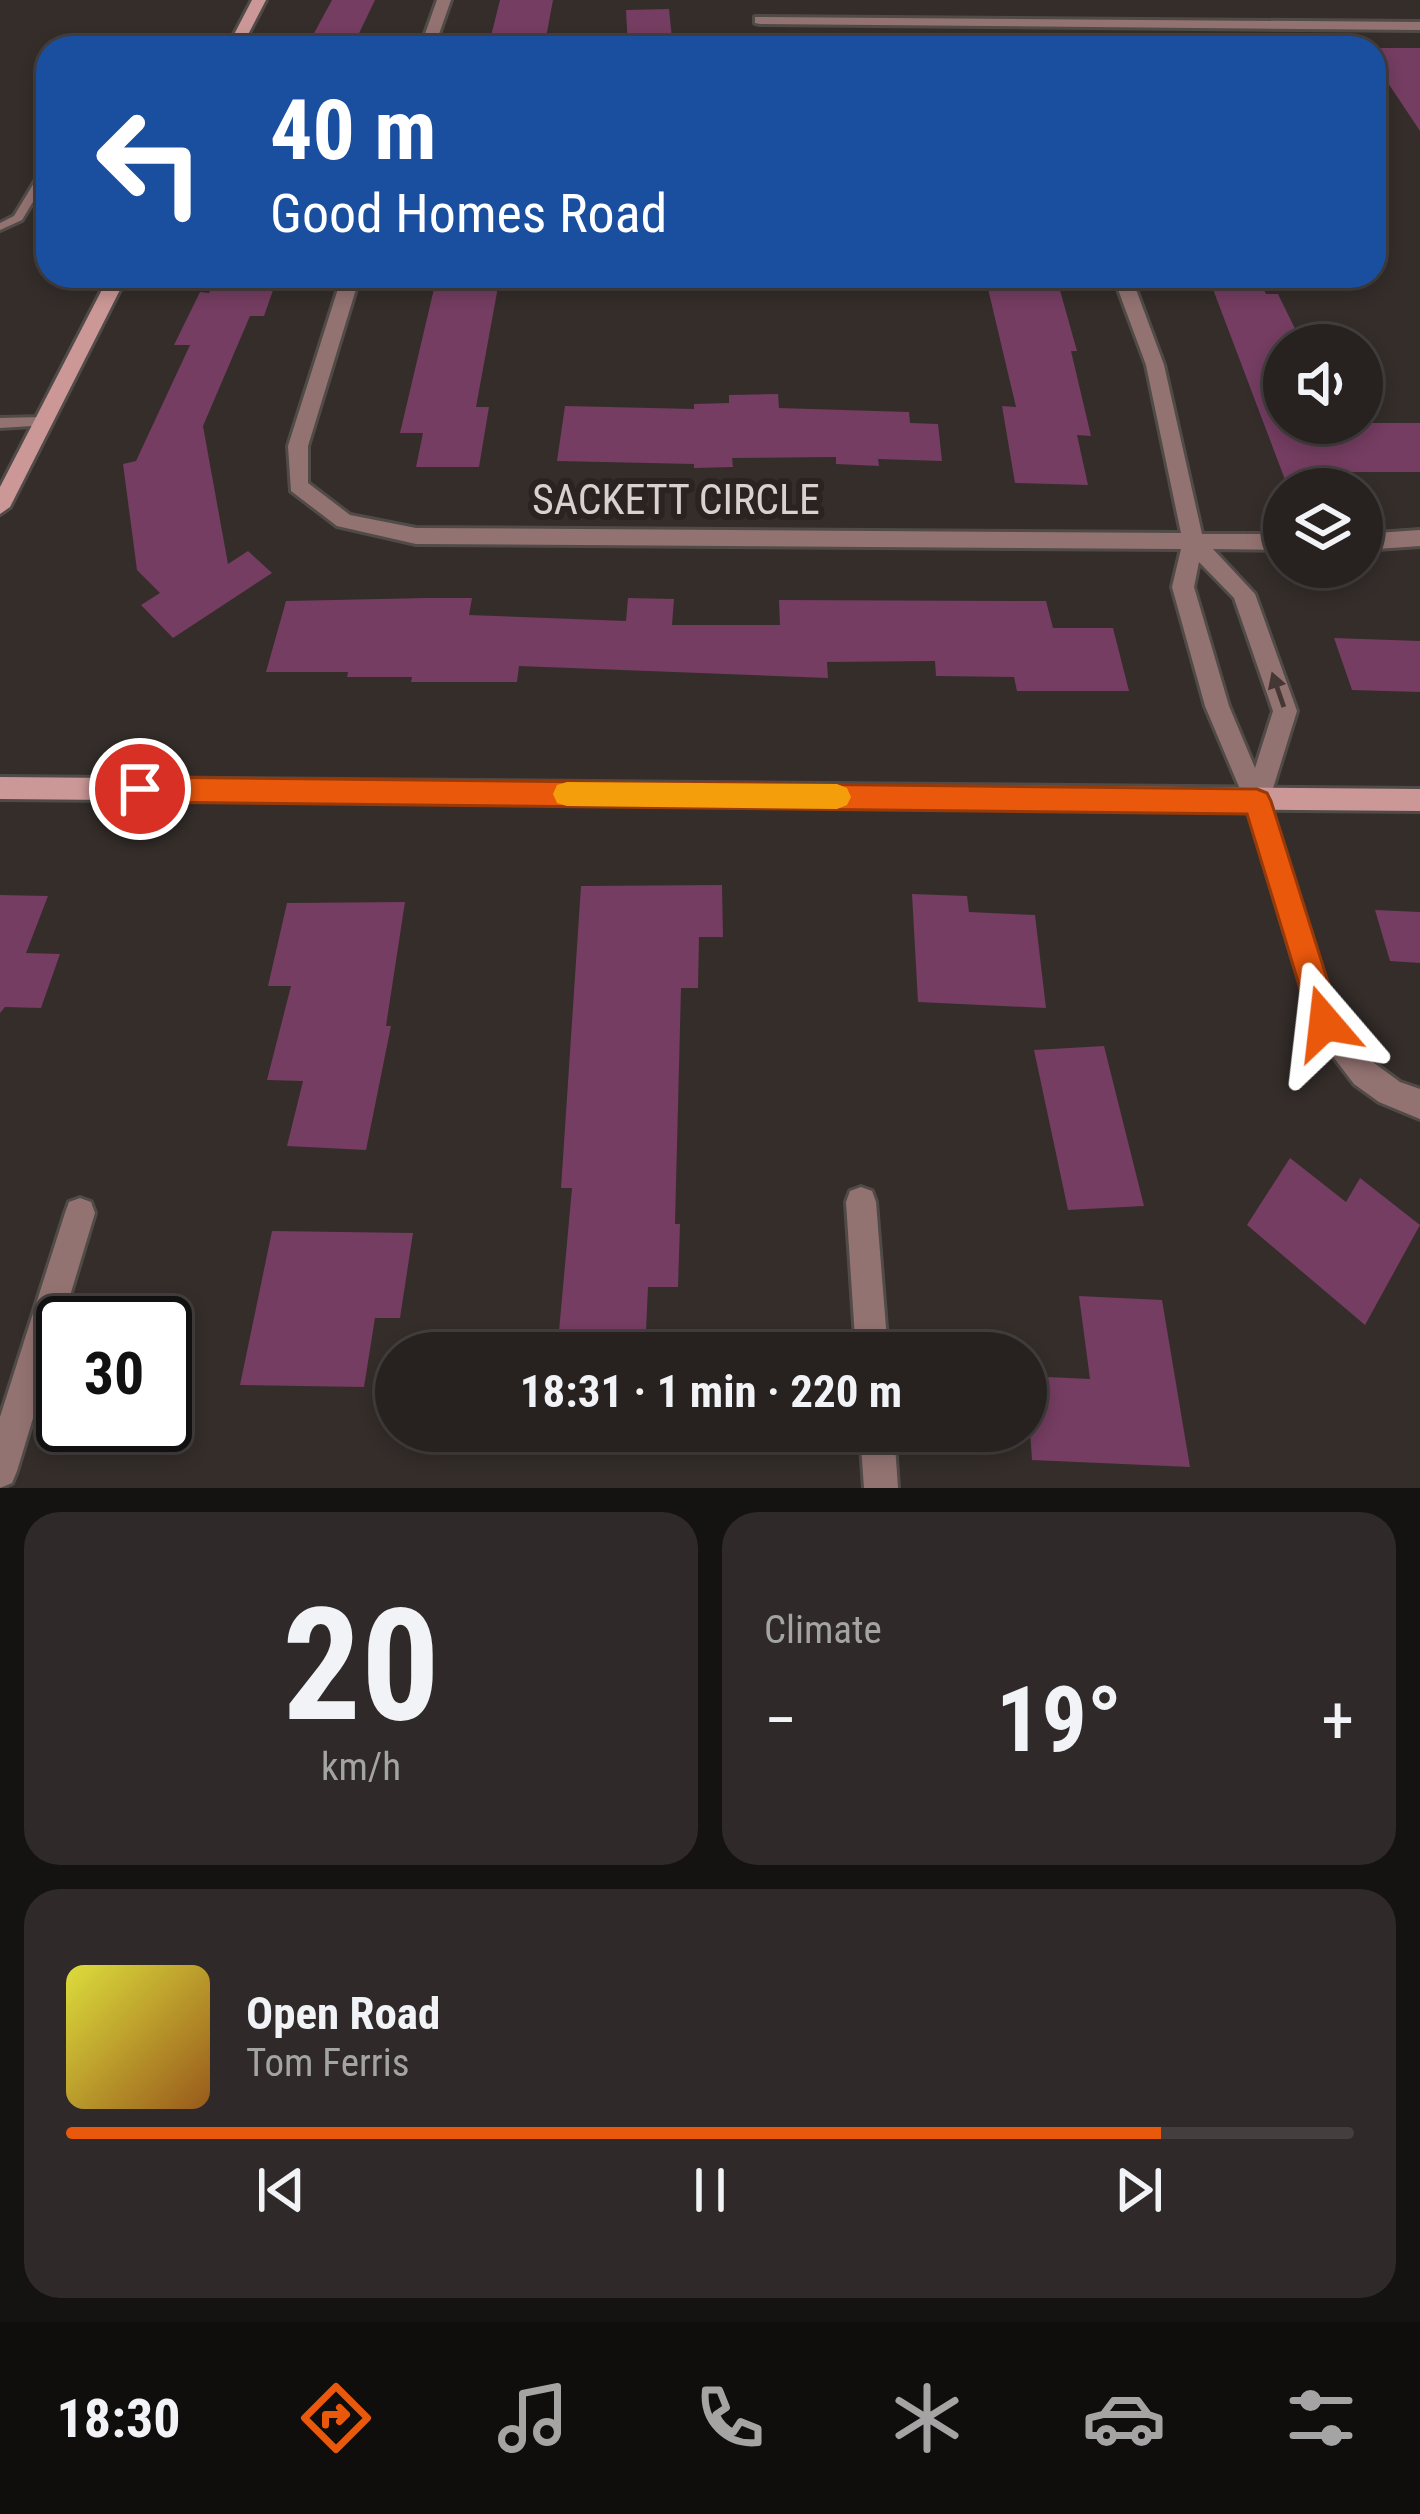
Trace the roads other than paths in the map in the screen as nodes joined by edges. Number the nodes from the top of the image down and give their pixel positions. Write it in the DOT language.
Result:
graph roads {
  1 [pos="259,0"];
  2 [pos="444,0"];
  3 [pos="760,20"];
  4 [pos="1420,26"];
  5 [pos="240,36"];
  6 [pos="431,36"];
  7 [pos="36,188"];
  8 [pos="0,227"];
  9 [pos="112,288"];
  10 [pos="347,288"];
  11 [pos="1126,288"];
  12 [pos="0,422"];
  13 [pos="44,422"];
  14 [pos="0,508"];
  15 [pos="1420,538"];
  16 [pos="1383,541"];
  17 [pos="1193,542"];
  18 [pos="1263,542"];
  19 [pos="0,788"];
  20 [pos="1420,800"];
  21 [pos="1257,801"];
  22 [pos="1420,1104"];
  23 [pos="861,1202"];
  24 [pos="80,1213"];
  25 [pos="870,1332"];
  26 [pos="878,1452"];
  27 [pos="0,1471"];
  28 [pos="881,1488"];
  1 -- 5 [label="street"];
  2 -- 6 [label="street"];
  3 -- 4 [label="street"];
  7 -- 8 [label="lane"];
  9 -- 13 [label="street"];
  10 -- 17 [label="street, SACKETT CIRCLE"];
  11 -- 17 [label="street"];
  12 -- 13 [label="lane"];
  13 -- 14 [label="street"];
  15 -- 16 [label="street"];
  17 -- 18 [label="street, SACKETT CIRCLE"];
  17 -- 21 [label="street"];
  21 -- 17 [label="street, one-way"];
  19 -- 21 [label="street"];
  20 -- 21 [label="street"];
  21 -- 22 [label="street"];
  23 -- 25 [label="street"];
  24 -- 27 [label="street"];
  26 -- 28 [label="street"];
}
